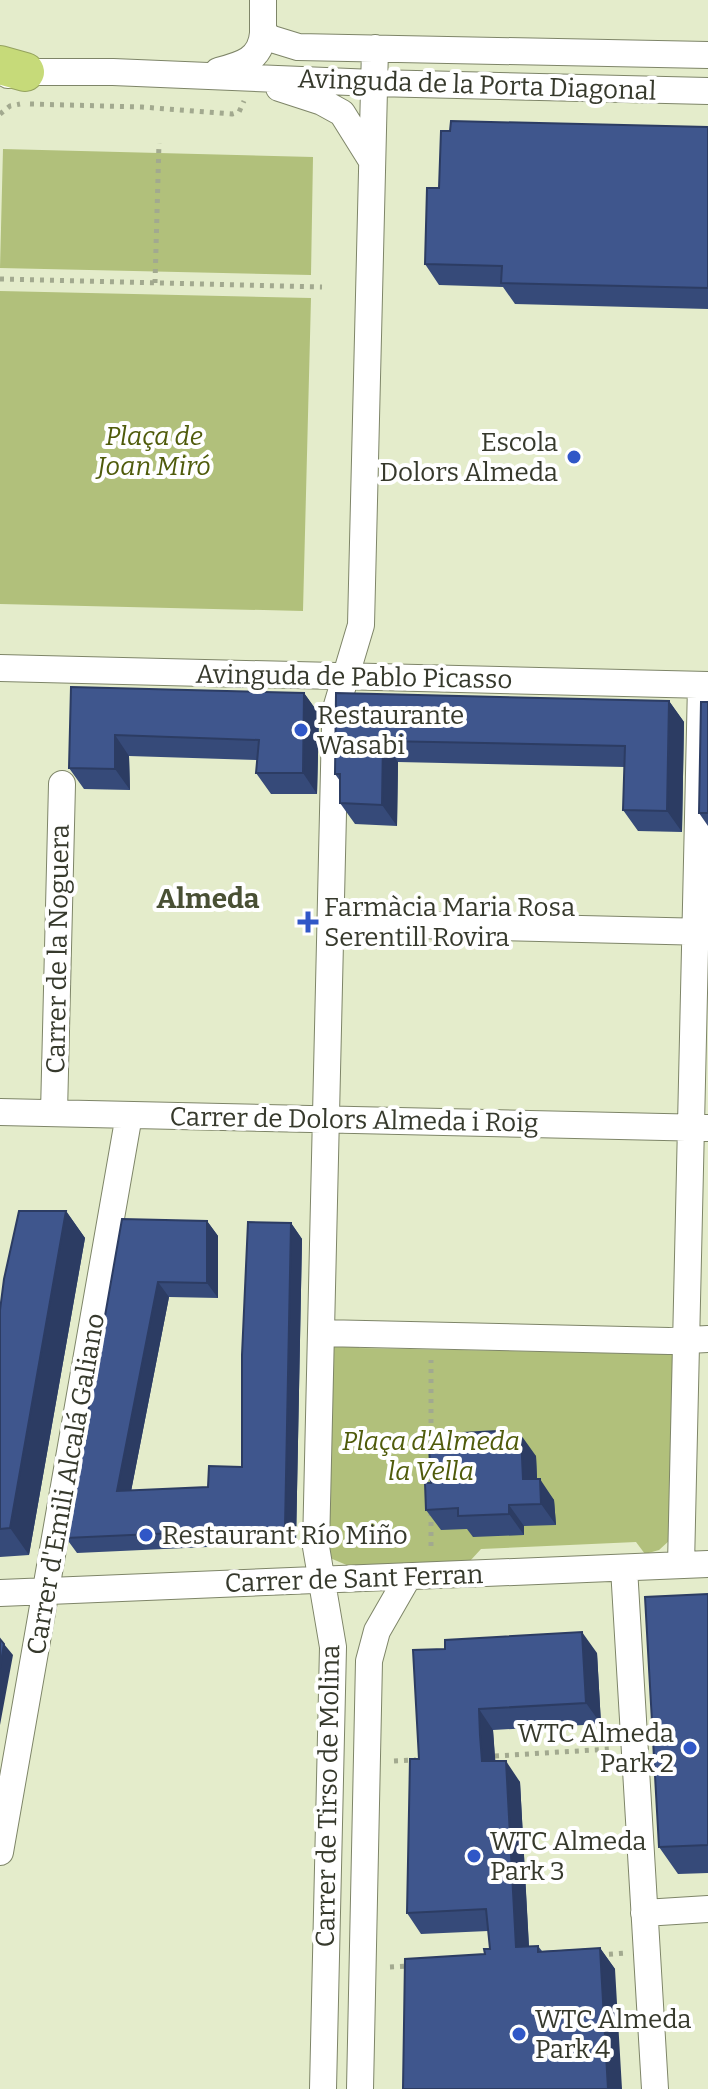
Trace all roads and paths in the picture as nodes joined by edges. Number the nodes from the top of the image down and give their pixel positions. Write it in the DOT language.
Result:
graph roads {
  1 [pos="263,0"];
  2 [pos="263,33"];
  3 [pos="375,48"];
  4 [pos="708,55"];
  5 [pos="8,71"];
  6 [pos="199,76"];
  7 [pos="374,83"];
  8 [pos="245,89"];
  9 [pos="708,91"];
  10 [pos="0,114"];
  11 [pos="159,143"];
  12 [pos="372,161"];
  13 [pos="0,279"];
  14 [pos="155,283"];
  15 [pos="322,287"];
  16 [pos="0,668"];
  17 [pos="345,677"];
  18 [pos="704,685"];
  19 [pos="62,784"];
  20 [pos="330,923"];
  21 [pos="702,932"];
  22 [pos="0,1112"];
  23 [pos="54,1113"];
  24 [pos="129,1115"];
  25 [pos="326,1119"];
  26 [pos="700,1128"];
  27 [pos="321,1333"];
  28 [pos="697,1339"];
  29 [pos="431,1360"];
  30 [pos="431,1468"];
  31 [pos="431,1499"];
  32 [pos="431,1546"];
  33 [pos="708,1564"];
  34 [pos="681,1565"];
  35 [pos="624,1568"];
  36 [pos="408,1577"];
  37 [pos="321,1579"];
  38 [pos="47,1591"];
  39 [pos="0,1593"];
  40 [pos="635,1748"];
  41 [pos="495,1756"];
  42 [pos="420,1760"];
  43 [pos="394,1761"];
  44 [pos="0,1852"];
  45 [pos="708,1909"];
  46 [pos="644,1913"];
  47 [pos="647,1952"];
  48 [pos="586,1956"];
  49 [pos="420,1965"];
  50 [pos="390,1967"];
  51 [pos="323,2089"];
  52 [pos="360,2089"];
  53 [pos="655,2089"];
  1 -- 2 [label="street"];
  2 -- 3 [label="street, Avinguda de la Porta Diagonal"];
  2 -- 6 [label="street, Avinguda de la Porta Diagonal"];
  3 -- 4 [label="street, Avinguda de la Porta Diagonal"];
  3 -- 7 [label="street, Carrer de Tirso de Molina"];
  5 -- 6 [label="street, Avinguda de la Porta Diagonal"];
  6 -- 8 [label="street, Avinguda de la Porta Diagonal"];
  7 -- 8 [label="street, Avinguda de la Porta Diagonal"];
  7 -- 9 [label="street, Avinguda de la Porta Diagonal"];
  7 -- 12 [label="street, Carrer de Tirso de Molina"];
  8 -- 10 [label="path"];
  8 -- 12 [label="street, Avinguda de la Porta Diagonal"];
  11 -- 14 [label="path"];
  12 -- 17 [label="street, Carrer de Tirso de Molina"];
  13 -- 14 [label="path"];
  14 -- 15 [label="path"];
  16 -- 17 [label="street, Avinguda de Pablo Picasso"];
  17 -- 18 [label="street, Avinguda de Pablo Picasso"];
  17 -- 20 [label="street, Carrer de Tirso de Molina"];
  18 -- 21 [label="street"];
  19 -- 23 [label="street, Carrer de la Noguera"];
  20 -- 21 [label="street"];
  20 -- 25 [label="street, Carrer de Tirso de Molina"];
  21 -- 26 [label="street"];
  22 -- 23 [label="street, Carrer de Dolors Almeda i Roig"];
  23 -- 24 [label="street, Carrer de Dolors Almeda i Roig"];
  24 -- 25 [label="street, Carrer de Dolors Almeda i Roig"];
  24 -- 38 [label="street, Carrer d'Emili Alcalá Galiano"];
  25 -- 26 [label="street, Carrer de Dolors Almeda i Roig"];
  25 -- 27 [label="street, Carrer de Tirso de Molina"];
  26 -- 28 [label="street"];
  27 -- 28 [label="street"];
  27 -- 37 [label="street, Carrer de Tirso de Molina"];
  28 -- 34 [label="street"];
  29 -- 30 [label="path"];
  31 -- 32 [label="path"];
  33 -- 34 [label="street, Carrer de Sant Ferran"];
  34 -- 35 [label="street, Carrer de Sant Ferran"];
  35 -- 36 [label="street, Carrer de Sant Ferran"];
  35 -- 40 [label="street"];
  36 -- 37 [label="street, Carrer de Sant Ferran"];
  36 -- 52 [label="street, Carrer de Tirso de Molina"];
  37 -- 38 [label="street, Carrer de Sant Ferran"];
  37 -- 51 [label="street, Carrer de Tirso de Molina"];
  38 -- 39 [label="street, Carrer de Sant Ferran"];
  38 -- 44 [label="street, Carrer d'Emili Alcalá Galiano"];
  40 -- 41 [label="path"];
  40 -- 46 [label="street"];
  42 -- 43 [label="path"];
  45 -- 46 [label="street"];
  46 -- 47 [label="street"];
  47 -- 48 [label="path"];
  47 -- 53 [label="street"];
  49 -- 50 [label="path"];
}
